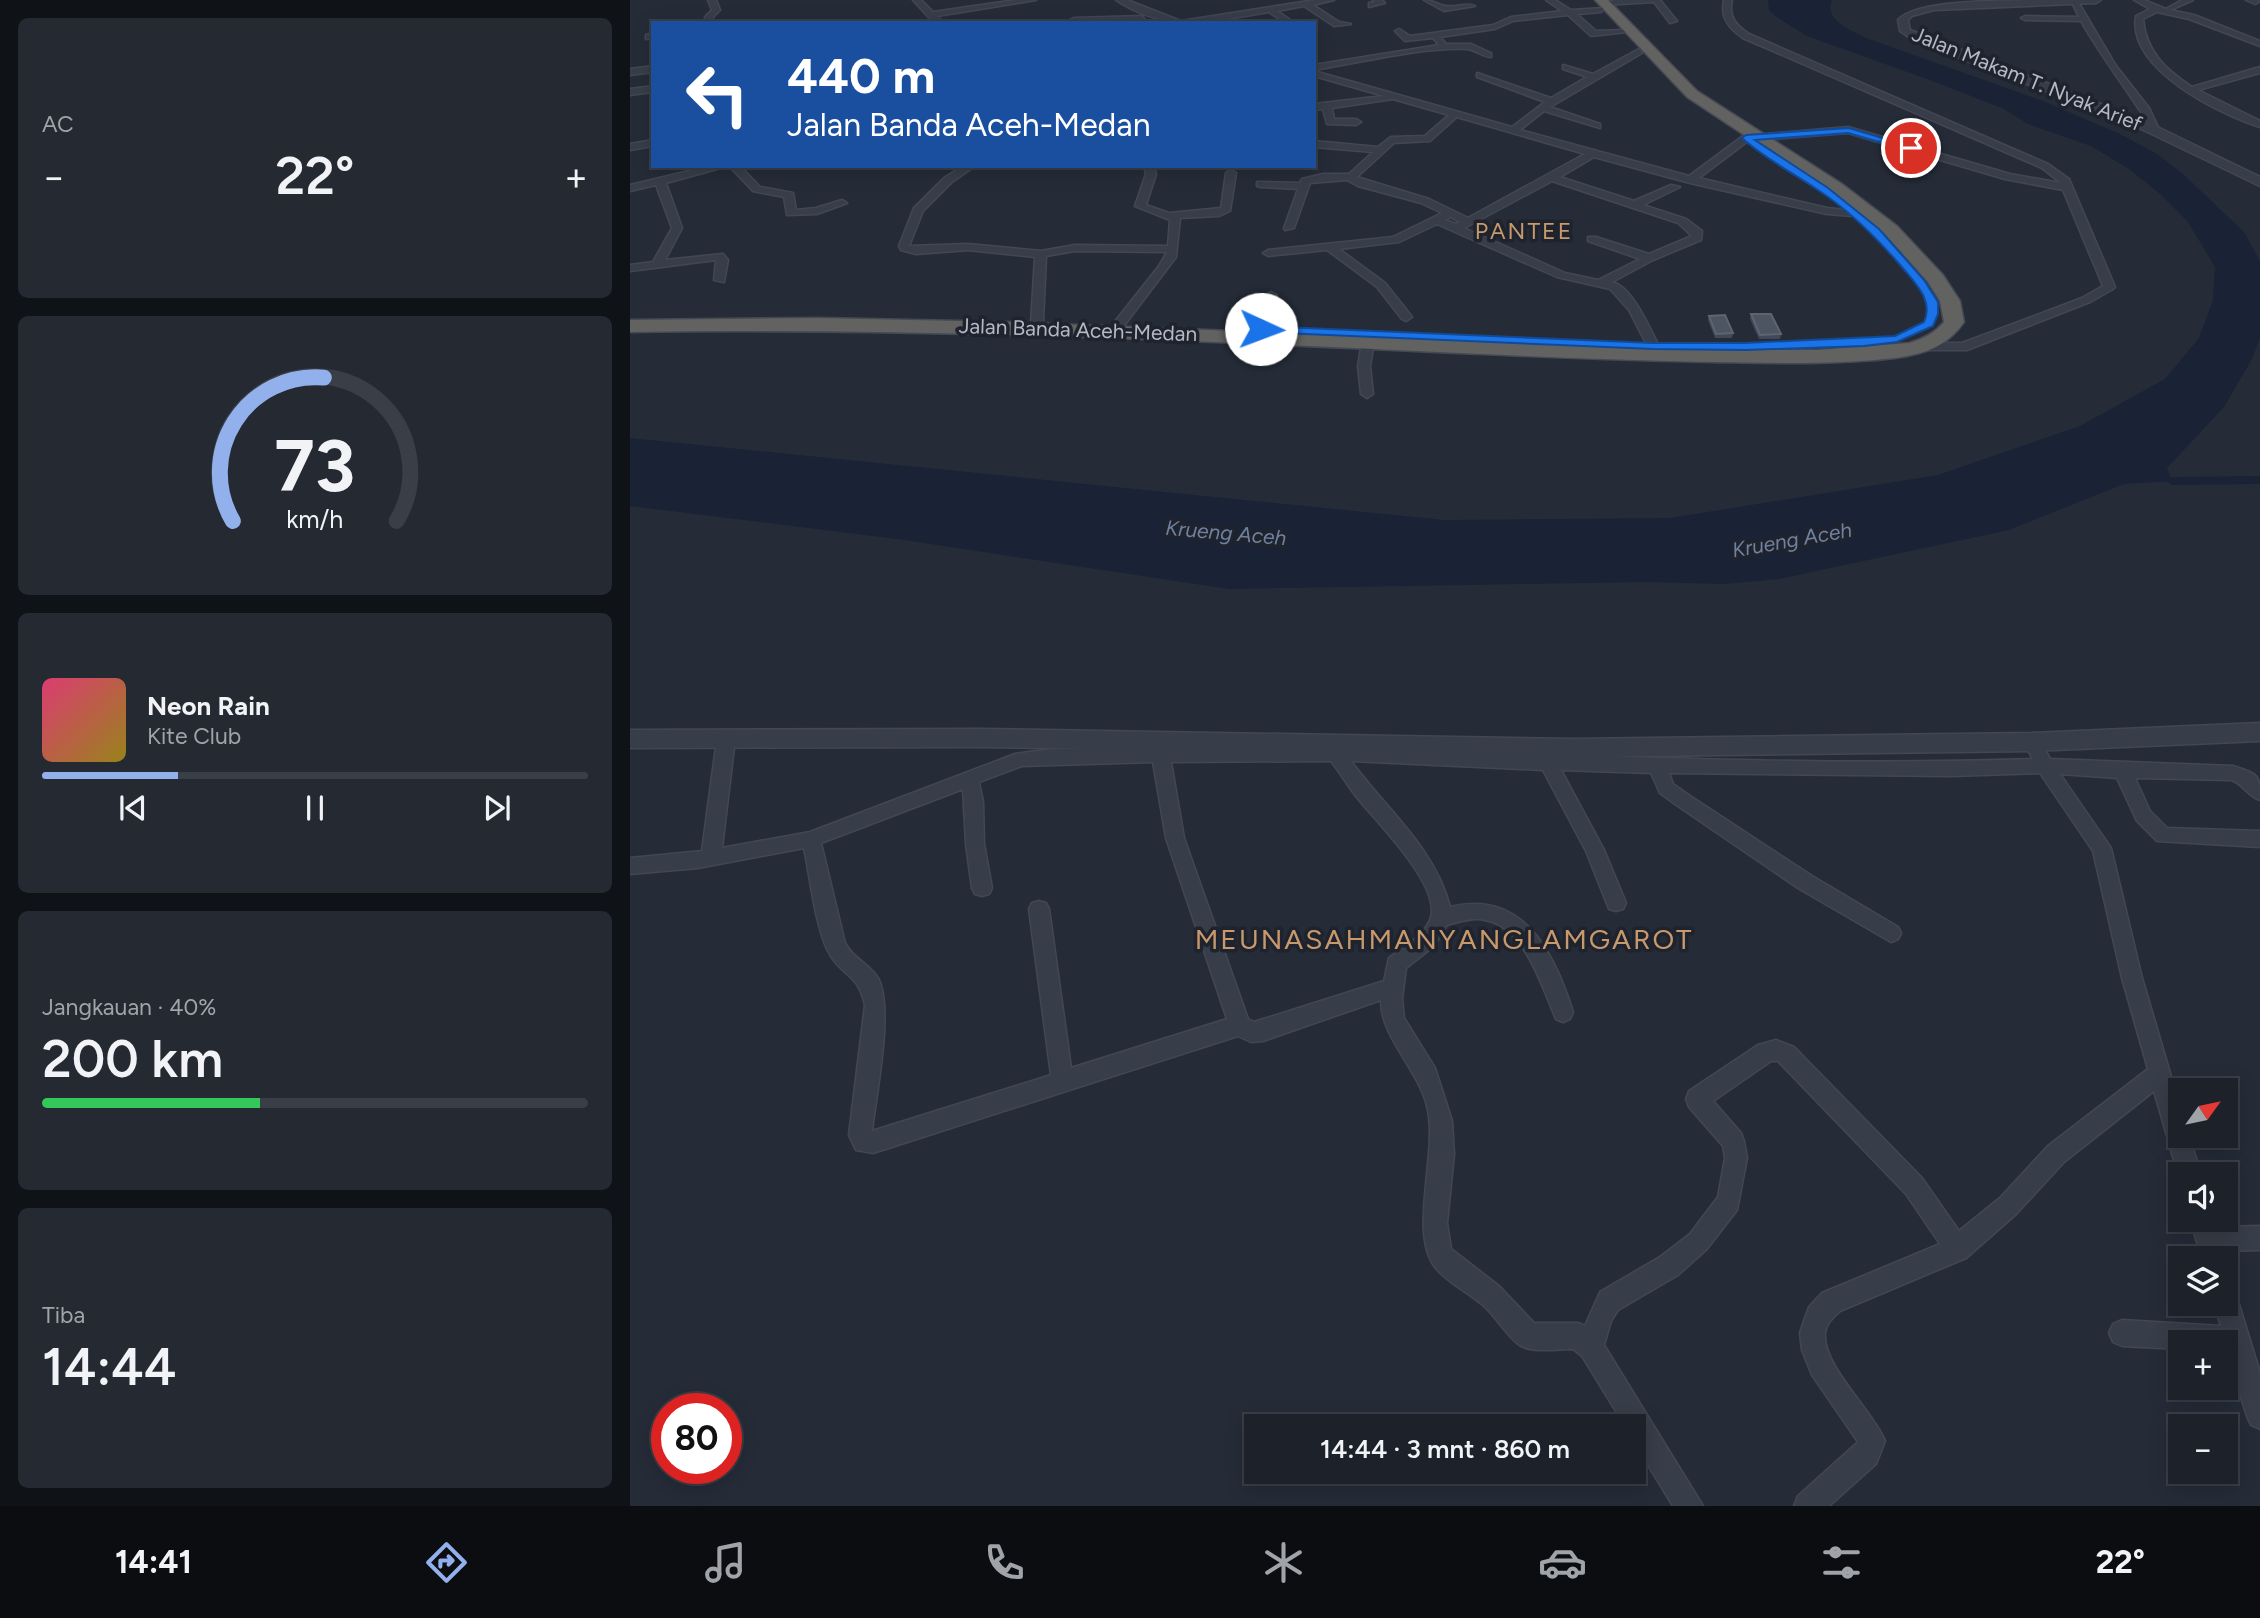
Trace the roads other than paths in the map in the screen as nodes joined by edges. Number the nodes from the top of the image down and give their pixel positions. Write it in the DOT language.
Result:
graph roads {
  1 [pos="712,0"];
  2 [pos="917,0"];
  3 [pos="1032,0"];
  4 [pos="1120,0"];
  5 [pos="1148,0"];
  6 [pos="1329,0"];
  7 [pos="1428,0"];
  8 [pos="1550,0"];
  9 [pos="1654,0"];
  10 [pos="1728,0"];
  11 [pos="2096,0"];
  12 [pos="2138,0"];
  13 [pos="2189,0"];
  14 [pos="2074,2"];
  15 [pos="1599,3"];
  16 [pos="1306,4"];
  17 [pos="1132,5"];
  18 [pos="1471,6"];
  19 [pos="2169,8"];
  20 [pos="1270,9"];
  21 [pos="2156,9"];
  22 [pos="1570,12"];
  23 [pos="930,15"];
  24 [pos="1144,17"];
  25 [pos="2025,18"];
  26 [pos="2084,19"];
  27 [pos="1073,20"];
  28 [pos="709,21"];
  29 [pos="937,21"];
  30 [pos="1169,21"];
  31 [pos="1194,21"];
  32 [pos="1288,21"];
  33 [pos="1673,21"];
  34 [pos="1347,24"];
  35 [pos="1399,31"];
  36 [pos="1627,31"];
  37 [pos="1435,35"];
  38 [pos="2260,44"];
  39 [pos="1444,47"];
  40 [pos="1639,51"];
  41 [pos="1488,55"];
  42 [pos="1566,67"];
  43 [pos="651,69"];
  44 [pos="2260,70"];
  45 [pos="1316,71"];
  46 [pos="630,72"];
  47 [pos="1316,72"];
  48 [pos="1480,75"];
  49 [pos="1592,76"];
  50 [pos="651,89"];
  51 [pos="2193,89"];
  52 [pos="630,92"];
  53 [pos="1395,97"];
  54 [pos="1552,101"];
  55 [pos="1328,106"];
  56 [pos="1316,107"];
  57 [pos="1544,108"];
  58 [pos="1456,113"];
  59 [pos="1356,122"];
  60 [pos="2260,124"];
  61 [pos="1597,125"];
  62 [pos="1514,130"];
  63 [pos="2158,132"];
  64 [pos="1751,137"];
  65 [pos="651,144"];
  66 [pos="1316,144"];
  67 [pos="630,147"];
  68 [pos="1380,150"];
  69 [pos="1592,154"];
  70 [pos="704,168"];
  71 [pos="736,168"];
  72 [pos="967,168"];
  73 [pos="1150,168"];
  74 [pos="685,170"];
  75 [pos="1231,173"];
  76 [pos="1352,177"];
  77 [pos="1553,178"];
  78 [pos="1690,180"];
  79 [pos="660,181"];
  80 [pos="2260,182"];
  81 [pos="1261,184"];
  82 [pos="1305,186"];
  83 [pos="1675,187"];
  84 [pos="2066,187"];
  85 [pos="630,188"];
  86 [pos="842,204"];
  87 [pos="1634,205"];
  88 [pos="1451,213"];
  89 [pos="1853,213"];
  90 [pos="1172,215"];
  91 [pos="1437,220"];
  92 [pos="1468,222"];
  93 [pos="1289,228"];
  94 [pos="1456,228"];
  95 [pos="1592,239"];
  96 [pos="1328,246"];
  97 [pos="1171,250"];
  98 [pos="1268,253"];
  99 [pos="1041,254"];
  100 [pos="1649,258"];
  101 [pos="658,262"];
  102 [pos="630,268"];
  103 [pos="720,280"];
  104 [pos="1602,283"];
  105 [pos="1271,295"];
  106 [pos="1406,317"];
  107 [pos="630,318"];
  108 [pos="1037,323"];
  109 [pos="1119,324"];
  110 [pos="630,326"];
  111 [pos="1261,329"];
  112 [pos="1369,338"];
  113 [pos="1653,346"];
  114 [pos="1920,347"];
  115 [pos="1367,394"];
  116 [pos="2260,732"];
  117 [pos="630,739"];
  118 [pos="726,739"];
  119 [pos="2032,742"];
  120 [pos="1336,754"];
  121 [pos="1161,756"];
  122 [pos="1549,764"];
  123 [pos="1657,765"];
  124 [pos="2045,766"];
  125 [pos="2123,771"];
  126 [pos="970,780"];
  127 [pos="2260,793"];
  128 [pos="811,839"];
  129 [pos="2260,839"];
  130 [pos="711,858"];
  131 [pos="630,866"];
  132 [pos="982,888"];
  133 [pos="1616,903"];
  134 [pos="1039,909"];
  135 [pos="1441,918"];
  136 [pos="1891,933"];
  137 [pos="1382,990"];
  138 [pos="1563,1012"];
  139 [pos="1240,1025"];
  140 [pos="2158,1074"];
  141 [pos="1062,1079"];
  142 [pos="2185,1162"];
  143 [pos="2260,1238"];
  144 [pos="2208,1239"];
  145 [pos="1956,1250"];
  146 [pos="2122,1334"];
  147 [pos="2168,1336"];
  148 [pos="2238,1342"];
  149 [pos="1591,1347"];
  150 [pos="2260,1416"];
  151 [pos="1689,1506"];
  152 [pos="1808,1506"];
  1 -- 28 [label="street"];
  2 -- 23 [label="street"];
  3 -- 23 [label="street"];
  4 -- 17 [label="street"];
  5 -- 17 [label="street"];
  6 -- 16 [label="street"];
  7 -- 18 [label="street"];
  8 -- 22 [label="street"];
  9 -- 15 [label="street"];
  9 -- 33 [label="street"];
  10 -- 84 [label="street"];
  11 -- 14 [label="street, Jalan Makam T. Nyak Arief"];
  12 -- 21 [label="street"];
  13 -- 19 [label="street"];
  14 -- 26 [label="street"];
  14 -- 63 [label="street, Jalan Makam T. Nyak Arief"];
  15 -- 22 [label="street"];
  15 -- 36 [label="highway, Jalan Banda Aceh-Medan"];
  16 -- 20 [label="street"];
  16 -- 34 [label="street"];
  17 -- 24 [label="street"];
  20 -- 31 [label="street"];
  20 -- 32 [label="street"];
  21 -- 38 [label="street"];
  21 -- 51 [label="street"];
  22 -- 36 [label="street"];
  22 -- 37 [label="street"];
  23 -- 29 [label="street"];
  24 -- 27 [label="street"];
  24 -- 30 [label="street"];
  25 -- 26 [label="street"];
  26 -- 63 [label="street"];
  35 -- 37 [label="street"];
  36 -- 40 [label="highway, Jalan Banda Aceh-Medan"];
  36 -- 64 [label="highway, Jalan Banda Aceh-Medan"];
  37 -- 39 [label="street"];
  39 -- 41 [label="street"];
  39 -- 45 [label="street"];
  40 -- 49 [label="street"];
  40 -- 64 [label="highway, Jalan Banda Aceh-Medan"];
  42 -- 49 [label="street"];
  43 -- 46 [label="street"];
  44 -- 51 [label="street"];
  47 -- 53 [label="street"];
  48 -- 54 [label="street"];
  49 -- 54 [label="street"];
  50 -- 52 [label="street"];
  51 -- 60 [label="street"];
  53 -- 55 [label="street"];
  53 -- 58 [label="street"];
  54 -- 57 [label="street"];
  55 -- 56 [label="street"];
  55 -- 59 [label="street"];
  57 -- 61 [label="street"];
  57 -- 62 [label="street"];
  58 -- 62 [label="street"];
  58 -- 68 [label="street"];
  62 -- 69 [label="street"];
  63 -- 80 [label="street, Jalan Makam T. Nyak Arief"];
  64 -- 78 [label="street"];
  64 -- 84 [label="street"];
  64 -- 89 [label="highway, Jalan Banda Aceh-Medan"];
  64 -- 114 [label="highway, Jalan Banda Aceh-Medan"];
  65 -- 67 [label="street"];
  66 -- 68 [label="street"];
  68 -- 76 [label="street"];
  69 -- 77 [label="street"];
  69 -- 78 [label="street"];
  70 -- 74 [label="street"];
  71 -- 86 [label="street"];
  72 -- 99 [label="street"];
  73 -- 90 [label="street"];
  74 -- 79 [label="street"];
  75 -- 90 [label="street"];
  76 -- 82 [label="street"];
  76 -- 88 [label="street"];
  77 -- 87 [label="street"];
  77 -- 92 [label="street"];
  78 -- 89 [label="street"];
  79 -- 85 [label="street"];
  79 -- 101 [label="street"];
  81 -- 82 [label="street"];
  82 -- 93 [label="street"];
  83 -- 87 [label="street"];
  84 -- 114 [label="street"];
  87 -- 100 [label="street"];
  88 -- 91 [label="street"];
  88 -- 92 [label="street"];
  89 -- 113 [label="highway, Jalan Banda Aceh-Medan"];
  90 -- 97 [label="street"];
  91 -- 94 [label="street"];
  91 -- 96 [label="street"];
  92 -- 94 [label="street"];
  94 -- 104 [label="street"];
  95 -- 100 [label="street"];
  96 -- 98 [label="street"];
  96 -- 106 [label="street"];
  97 -- 99 [label="street"];
  97 -- 109 [label="street"];
  99 -- 108 [label="street"];
  100 -- 104 [label="street"];
  101 -- 102 [label="street"];
  101 -- 103 [label="street"];
  104 -- 113 [label="street"];
  105 -- 111 [label="street"];
  107 -- 108 [label="highway, Jalan Banda Aceh-Medan"];
  108 -- 109 [label="highway, Jalan Banda Aceh-Medan"];
  109 -- 111 [label="highway, Jalan Banda Aceh-Medan"];
  110 -- 112 [label="highway, Jalan Banda Aceh-Medan"];
  111 -- 112 [label="highway, Jalan Banda Aceh-Medan"];
  112 -- 113 [label="highway, Jalan Banda Aceh-Medan"];
  112 -- 114 [label="highway, Jalan Banda Aceh-Medan"];
  112 -- 115 [label="street"];
  116 -- 119 [label="street"];
  117 -- 118 [label="street"];
  118 -- 119 [label="street"];
  118 -- 130 [label="street"];
  119 -- 124 [label="street"];
  120 -- 121 [label="street"];
  120 -- 122 [label="street"];
  120 -- 135 [label="street"];
  121 -- 126 [label="street"];
  121 -- 139 [label="street"];
  122 -- 123 [label="street"];
  122 -- 133 [label="street"];
  123 -- 124 [label="street"];
  123 -- 136 [label="street"];
  124 -- 125 [label="street"];
  124 -- 140 [label="street"];
  125 -- 127 [label="street"];
  125 -- 129 [label="street"];
  126 -- 128 [label="street"];
  126 -- 132 [label="street"];
  128 -- 130 [label="street"];
  128 -- 141 [label="street"];
  130 -- 131 [label="street"];
  134 -- 141 [label="street"];
  135 -- 138 [label="street"];
  135 -- 149 [label="street"];
  137 -- 139 [label="street"];
  139 -- 141 [label="street"];
  140 -- 142 [label="street"];
  140 -- 145 [label="street"];
  143 -- 144 [label="street"];
  145 -- 149 [label="street"];
  145 -- 152 [label="street"];
  146 -- 147 [label="street"];
  148 -- 150 [label="street"];
  149 -- 151 [label="street"];
}
